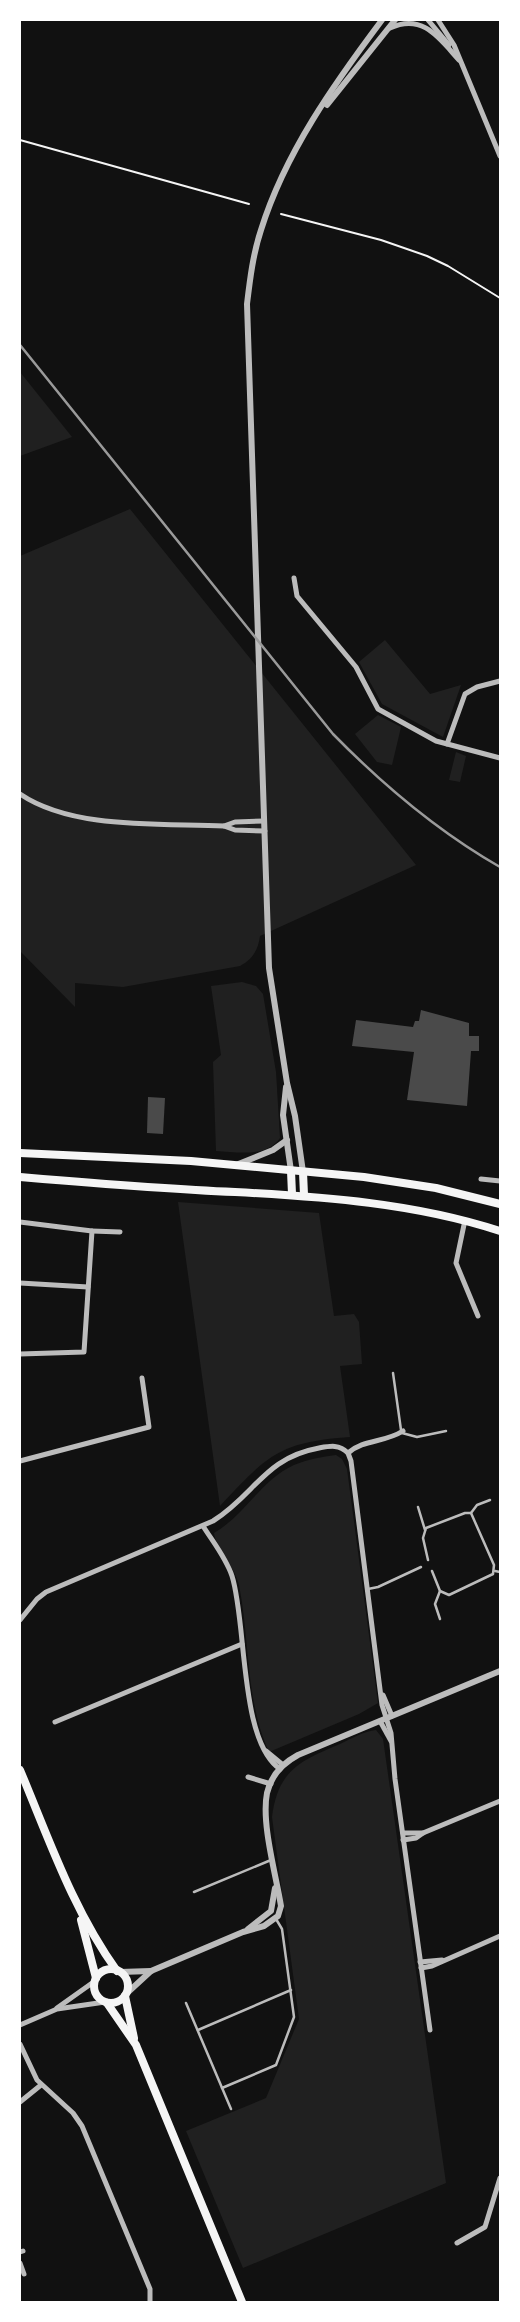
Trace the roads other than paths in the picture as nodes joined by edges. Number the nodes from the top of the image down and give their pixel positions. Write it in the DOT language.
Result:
graph roads {
  1 [pos="382,20"];
  2 [pos="395,20"];
  3 [pos="428,20"];
  4 [pos="438,20"];
  5 [pos="390,28"];
  6 [pos="461,62"];
  7 [pos="310,126"];
  8 [pos="500,156"];
  9 [pos="294,578"];
  10 [pos="500,681"];
  11 [pos="447,744"];
  12 [pos="500,758"];
  13 [pos="20,794"];
  14 [pos="264,822"];
  15 [pos="224,826"];
  16 [pos="265,831"];
  17 [pos="286,1083"];
  18 [pos="286,1140"];
  19 [pos="20,1153"];
  20 [pos="232,1166"];
  21 [pos="292,1171"];
  22 [pos="302,1172"];
  23 [pos="20,1176"];
  24 [pos="481,1179"];
  25 [pos="500,1181"];
  26 [pos="292,1194"];
  27 [pos="304,1195"];
  28 [pos="500,1204"];
  29 [pos="465,1220"];
  30 [pos="20,1222"];
  31 [pos="92,1231"];
  32 [pos="500,1231"];
  33 [pos="120,1232"];
  34 [pos="20,1283"];
  35 [pos="88,1287"];
  36 [pos="478,1316"];
  37 [pos="20,1354"];
  38 [pos="393,1372"];
  39 [pos="142,1378"];
  40 [pos="446,1431"];
  41 [pos="402,1432"];
  42 [pos="348,1453"];
  43 [pos="20,1461"];
  44 [pos="490,1500"];
  45 [pos="418,1507"];
  46 [pos="471,1513"];
  47 [pos="203,1526"];
  48 [pos="425,1530"];
  49 [pos="428,1560"];
  50 [pos="421,1567"];
  51 [pos="432,1571"];
  52 [pos="495,1571"];
  53 [pos="500,1572"];
  54 [pos="368,1589"];
  55 [pos="440,1591"];
  56 [pos="440,1619"];
  57 [pos="20,1620"];
  58 [pos="242,1644"];
  59 [pos="500,1671"];
  60 [pos="386,1718"];
  61 [pos="55,1722"];
  62 [pos="281,1767"];
  63 [pos="20,1770"];
  64 [pos="248,1777"];
  65 [pos="271,1784"];
  66 [pos="500,1801"];
  67 [pos="403,1833"];
  68 [pos="423,1833"];
  69 [pos="404,1840"];
  70 [pos="273,1859"];
  71 [pos="276,1880"];
  72 [pos="194,1892"];
  73 [pos="74,1899"];
  74 [pos="269,1914"];
  75 [pos="276,1919"];
  76 [pos="243,1932"];
  77 [pos="500,1936"];
  78 [pos="445,1959"];
  79 [pos="420,1962"];
  80 [pos="421,1968"];
  81 [pos="151,1971"];
  82 [pos="118,1972"];
  83 [pos="96,1980"];
  84 [pos="291,1990"];
  85 [pos="125,1995"];
  86 [pos="106,2002"];
  87 [pos="186,2002"];
  88 [pos="57,2009"];
  89 [pos="20,2025"];
  90 [pos="198,2030"];
  91 [pos="430,2030"];
  92 [pos="20,2044"];
  93 [pos="136,2045"];
  94 [pos="41,2085"];
  95 [pos="222,2088"];
  96 [pos="20,2102"];
  97 [pos="231,2109"];
  98 [pos="500,2178"];
  99 [pos="457,2243"];
  100 [pos="20,2263"];
  101 [pos="24,2274"];
  102 [pos="150,2302"];
  103 [pos="242,2302"];
  1 -- 7 [label="street"];
  2 -- 5 [label="street"];
  3 -- 6 [label="street"];
  4 -- 6 [label="street"];
  5 -- 6 [label="street"];
  5 -- 7 [label="street"];
  6 -- 8 [label="street"];
  7 -- 14 [label="street"];
  9 -- 11 [label="street"];
  10 -- 11 [label="street"];
  11 -- 12 [label="street"];
  13 -- 15 [label="street"];
  14 -- 15 [label="street"];
  14 -- 16 [label="street"];
  15 -- 16 [label="street"];
  16 -- 17 [label="street"];
  17 -- 18 [label="street"];
  17 -- 22 [label="street"];
  18 -- 20 [label="street"];
  18 -- 21 [label="street"];
  19 -- 20 [label="main road"];
  20 -- 21 [label="main road"];
  21 -- 22 [label="main road"];
  21 -- 26 [label="main road"];
  22 -- 27 [label="main road"];
  22 -- 28 [label="main road"];
  23 -- 26 [label="main road"];
  24 -- 25 [label="street"];
  26 -- 27 [label="main road"];
  27 -- 29 [label="main road"];
  29 -- 32 [label="main road"];
  29 -- 36 [label="street"];
  30 -- 31 [label="street"];
  31 -- 33 [label="street"];
  31 -- 35 [label="street"];
  34 -- 35 [label="street"];
  35 -- 37 [label="street"];
  38 -- 41 [label="lane"];
  39 -- 43 [label="street"];
  40 -- 41 [label="lane"];
  41 -- 42 [label="street"];
  42 -- 47 [label="street"];
  42 -- 54 [label="street"];
  44 -- 46 [label="lane"];
  45 -- 48 [label="lane"];
  46 -- 48 [label="lane"];
  46 -- 52 [label="lane"];
  47 -- 57 [label="street"];
  47 -- 58 [label="street"];
  48 -- 49 [label="lane"];
  50 -- 54 [label="lane"];
  51 -- 55 [label="lane"];
  52 -- 53 [label="lane"];
  52 -- 55 [label="lane"];
  54 -- 60 [label="street"];
  55 -- 56 [label="lane"];
  58 -- 61 [label="street"];
  58 -- 62 [label="street"];
  59 -- 60 [label="street"];
  60 -- 62 [label="street"];
  60 -- 67 [label="street"];
  62 -- 65 [label="street"];
  63 -- 73 [label="main road"];
  64 -- 65 [label="street"];
  65 -- 70 [label="street"];
  66 -- 68 [label="street"];
  67 -- 68 [label="street"];
  67 -- 69 [label="street"];
  68 -- 69 [label="street"];
  69 -- 79 [label="street"];
  70 -- 71 [label="street"];
  70 -- 72 [label="lane"];
  71 -- 74 [label="street"];
  71 -- 75 [label="street"];
  73 -- 82 [label="main road"];
  73 -- 83 [label="main road"];
  74 -- 75 [label="street"];
  74 -- 76 [label="street"];
  75 -- 76 [label="street"];
  75 -- 84 [label="lane"];
  76 -- 81 [label="street"];
  77 -- 78 [label="street"];
  78 -- 79 [label="street"];
  78 -- 80 [label="street"];
  79 -- 80 [label="street"];
  80 -- 91 [label="street"];
  81 -- 82 [label="street"];
  81 -- 85 [label="street"];
  82 -- 83 [label="main road"];
  82 -- 85 [label="main road"];
  83 -- 86 [label="main road"];
  83 -- 88 [label="street"];
  84 -- 90 [label="lane"];
  84 -- 95 [label="lane"];
  85 -- 86 [label="main road"];
  85 -- 93 [label="main road"];
  86 -- 88 [label="street"];
  86 -- 93 [label="main road"];
  87 -- 90 [label="lane"];
  88 -- 89 [label="street"];
  90 -- 95 [label="lane"];
  92 -- 94 [label="street"];
  93 -- 103 [label="main road"];
  94 -- 96 [label="street"];
  94 -- 102 [label="street"];
  95 -- 97 [label="lane"];
  98 -- 99 [label="street"];
  100 -- 101 [label="street"];
}
